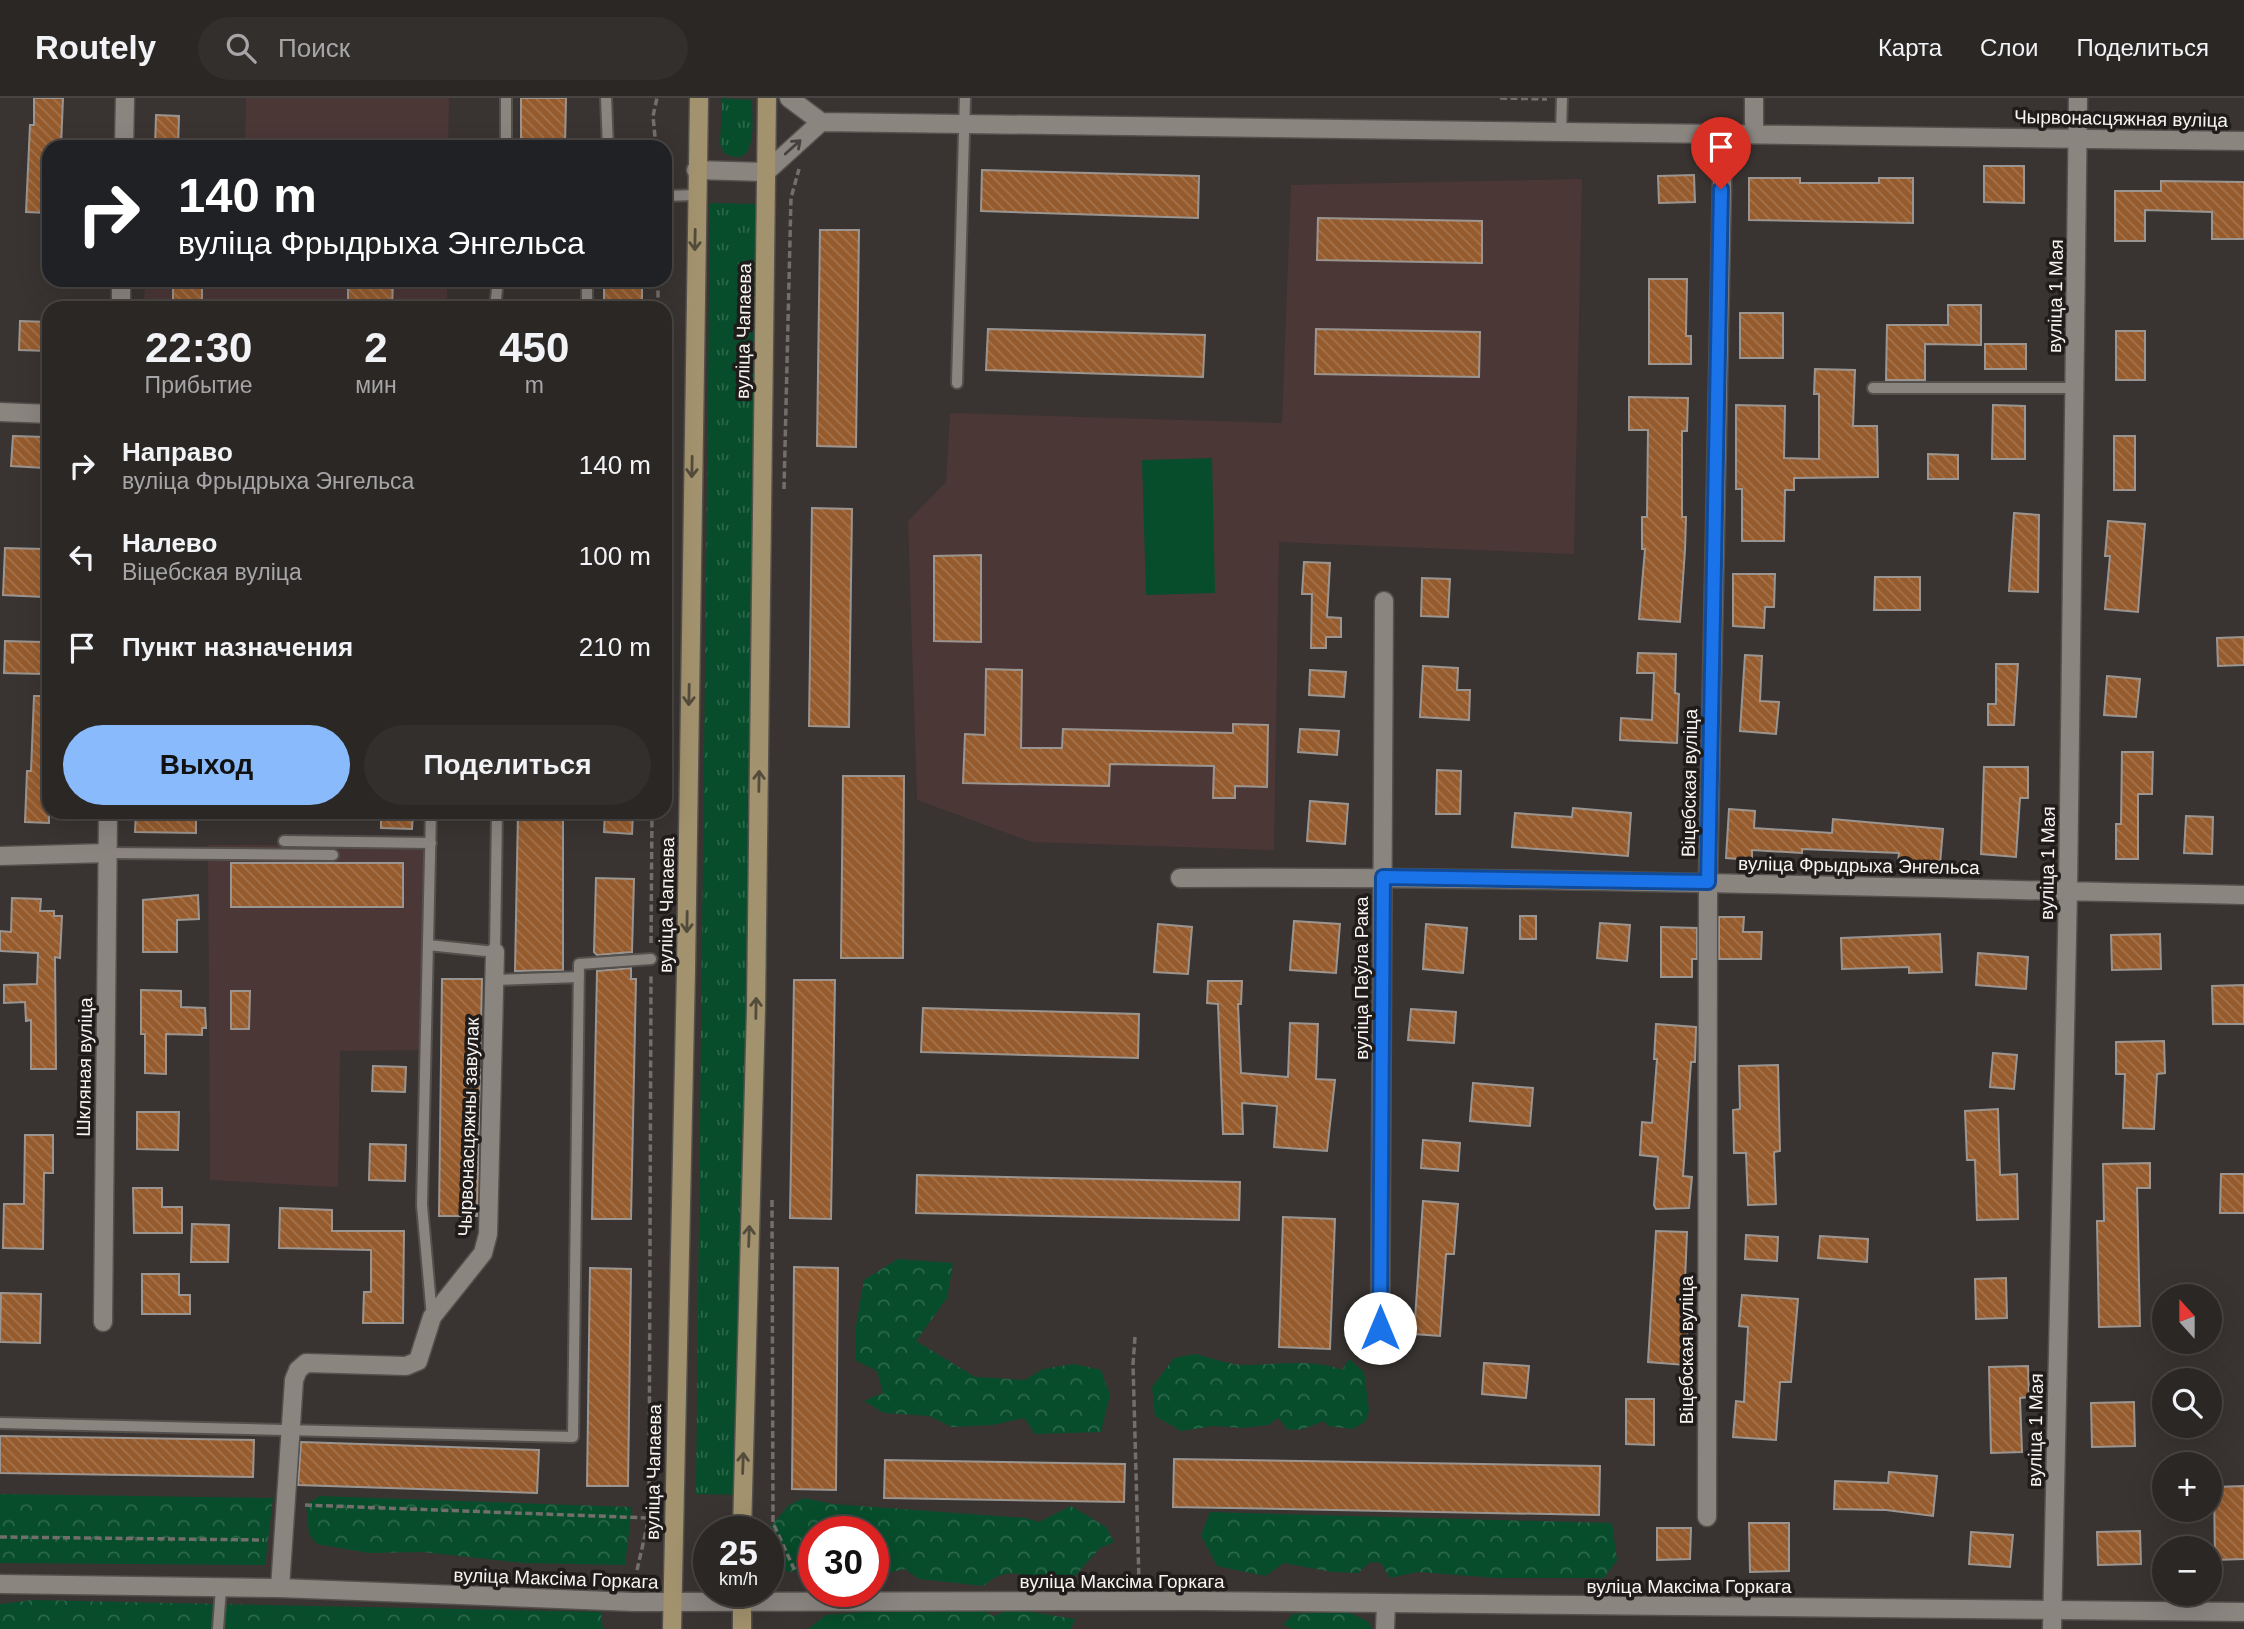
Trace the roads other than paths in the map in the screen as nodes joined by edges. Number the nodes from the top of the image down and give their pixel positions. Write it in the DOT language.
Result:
graph roads {
  1 [pos="125,98"];
  2 [pos="506,98"];
  3 [pos="606,98"];
  4 [pos="699,98"];
  5 [pos="767,98"];
  6 [pos="789,98"];
  7 [pos="965,98"];
  8 [pos="1754,98"];
  9 [pos="2078,98"];
  10 [pos="1562,99"];
  11 [pos="821,122"];
  12 [pos="963,124"];
  13 [pos="1561,131"];
  14 [pos="1723,133"];
  15 [pos="1754,134"];
  16 [pos="2078,137"];
  17 [pos="124,140"];
  18 [pos="506,140"];
  19 [pos="608,140"];
  20 [pos="2244,141"];
  21 [pos="696,170"];
  22 [pos="766,172"];
  23 [pos="695,195"];
  24 [pos="672,196"];
  25 [pos="957,383"];
  26 [pos="1873,388"];
  27 [pos="2074,388"];
  28 [pos="0,412"];
  29 [pos="42,414"];
  30 [pos="1384,601"];
  31 [pos="108,819"];
  32 [pos="431,819"];
  33 [pos="497,819"];
  34 [pos="284,841"];
  35 [pos="431,843"];
  36 [pos="107,853"];
  37 [pos="333,855"];
  38 [pos="0,856"];
  39 [pos="1383,877"];
  40 [pos="1180,878"];
  41 [pos="1708,882"];
  42 [pos="2068,891"];
  43 [pos="2244,895"];
  44 [pos="428,945"];
  45 [pos="495,951"];
  46 [pos="651,959"];
  47 [pos="579,977"];
  48 [pos="495,980"];
  49 [pos="432,1317"];
  50 [pos="103,1322"];
  51 [pos="1380,1354"];
  52 [pos="0,1423"];
  53 [pos="290,1430"];
  54 [pos="742,1516"];
  55 [pos="1707,1517"];
  56 [pos="0,1584"];
  57 [pos="220,1587"];
  58 [pos="280,1588"];
  59 [pos="784,1598"];
  60 [pos="693,1601"];
  61 [pos="672,1602"];
  62 [pos="1385,1605"];
  63 [pos="743,1607"];
  64 [pos="2052,1610"];
  65 [pos="2244,1612"];
  66 [pos="218,1629"];
  67 [pos="672,1629"];
  68 [pos="742,1629"];
  69 [pos="1385,1629"];
  70 [pos="2052,1629"];
  1 -- 17 [label="street"];
  2 -- 18 [label="lane"];
  3 -- 19 [label="lane"];
  4 -- 21 [label="main road, вуліца Чапаева"];
  5 -- 22 [label="main road, вуліца Чапаева"];
  6 -- 11 [label="street"];
  7 -- 12 [label="lane"];
  8 -- 15 [label="street"];
  9 -- 16 [label="street, вуліца 1 Мая"];
  10 -- 13 [label="lane"];
  11 -- 12 [label="street, Чырвонасцяжная вуліца"];
  22 -- 11 [label="street, one-way"];
  12 -- 13 [label="street, Чырвонасцяжная вуліца"];
  12 -- 25 [label="lane"];
  13 -- 14 [label="street, Чырвонасцяжная вуліца"];
  14 -- 15 [label="street, Чырвонасцяжная вуліца"];
  14 -- 41 [label="street, Віцебская вуліца"];
  15 -- 16 [label="street, Чырвонасцяжная вуліца"];
  16 -- 20 [label="street, Чырвонасцяжная вуліца"];
  16 -- 27 [label="street, вуліца 1 Мая"];
  21 -- 22 [label="street"];
  21 -- 23 [label="main road, вуліца Чапаева"];
  54 -- 22 [label="main road, вуліца Чапаева, one-way"];
  23 -- 24 [label="lane"];
  23 -- 61 [label="main road, вуліца Чапаева, one-way"];
  26 -- 27 [label="lane"];
  27 -- 42 [label="street, вуліца 1 Мая"];
  28 -- 29 [label="street"];
  30 -- 39 [label="street, вуліца Паўла Рака"];
  31 -- 36 [label="street, Шкляная вуліца"];
  32 -- 35 [label="lane"];
  33 -- 45 [label="lane"];
  34 -- 35 [label="lane"];
  35 -- 44 [label="lane"];
  36 -- 37 [label="lane"];
  36 -- 38 [label="street"];
  36 -- 50 [label="street, Шкляная вуліца"];
  39 -- 40 [label="street, вуліца Фрыдрыха Энгельса"];
  39 -- 41 [label="street, вуліца Фрыдрыха Энгельса"];
  39 -- 51 [label="street, вуліца Паўла Рака"];
  41 -- 42 [label="street, вуліца Фрыдрыха Энгельса"];
  41 -- 55 [label="street, Віцебская вуліца"];
  42 -- 43 [label="street, вуліца Фрыдрыха Энгельса"];
  42 -- 64 [label="street, вуліца 1 Мая"];
  44 -- 45 [label="lane"];
  44 -- 49 [label="lane"];
  45 -- 48 [label="street, Чырвонасцяжны завулак"];
  46 -- 47 [label="lane"];
  47 -- 48 [label="lane"];
  47 -- 53 [label="lane"];
  48 -- 49 [label="street, Чырвонасцяжны завулак"];
  49 -- 53 [label="street, Чырвонасцяжны завулак"];
  52 -- 53 [label="lane"];
  53 -- 58 [label="street, Чырвонасцяжны завулак"];
  56 -- 57 [label="street, вуліца Максіма Горкага"];
  57 -- 58 [label="street, вуліца Максіма Горкага"];
  57 -- 66 [label="lane"];
  58 -- 61 [label="street, вуліца Максіма Горкага"];
  59 -- 62 [label="street, вуліца Максіма Горкага"];
  60 -- 61 [label="street, вуліца Максіма Горкага"];
  61 -- 67 [label="main road, вуліца Чапаева"];
  62 -- 64 [label="street, вуліца Максіма Горкага"];
  62 -- 69 [label="street"];
  63 -- 68 [label="main road"];
  64 -- 65 [label="street, вуліца Максіма Горкага"];
  64 -- 70 [label="street, вуліца 1 Мая"];
}
